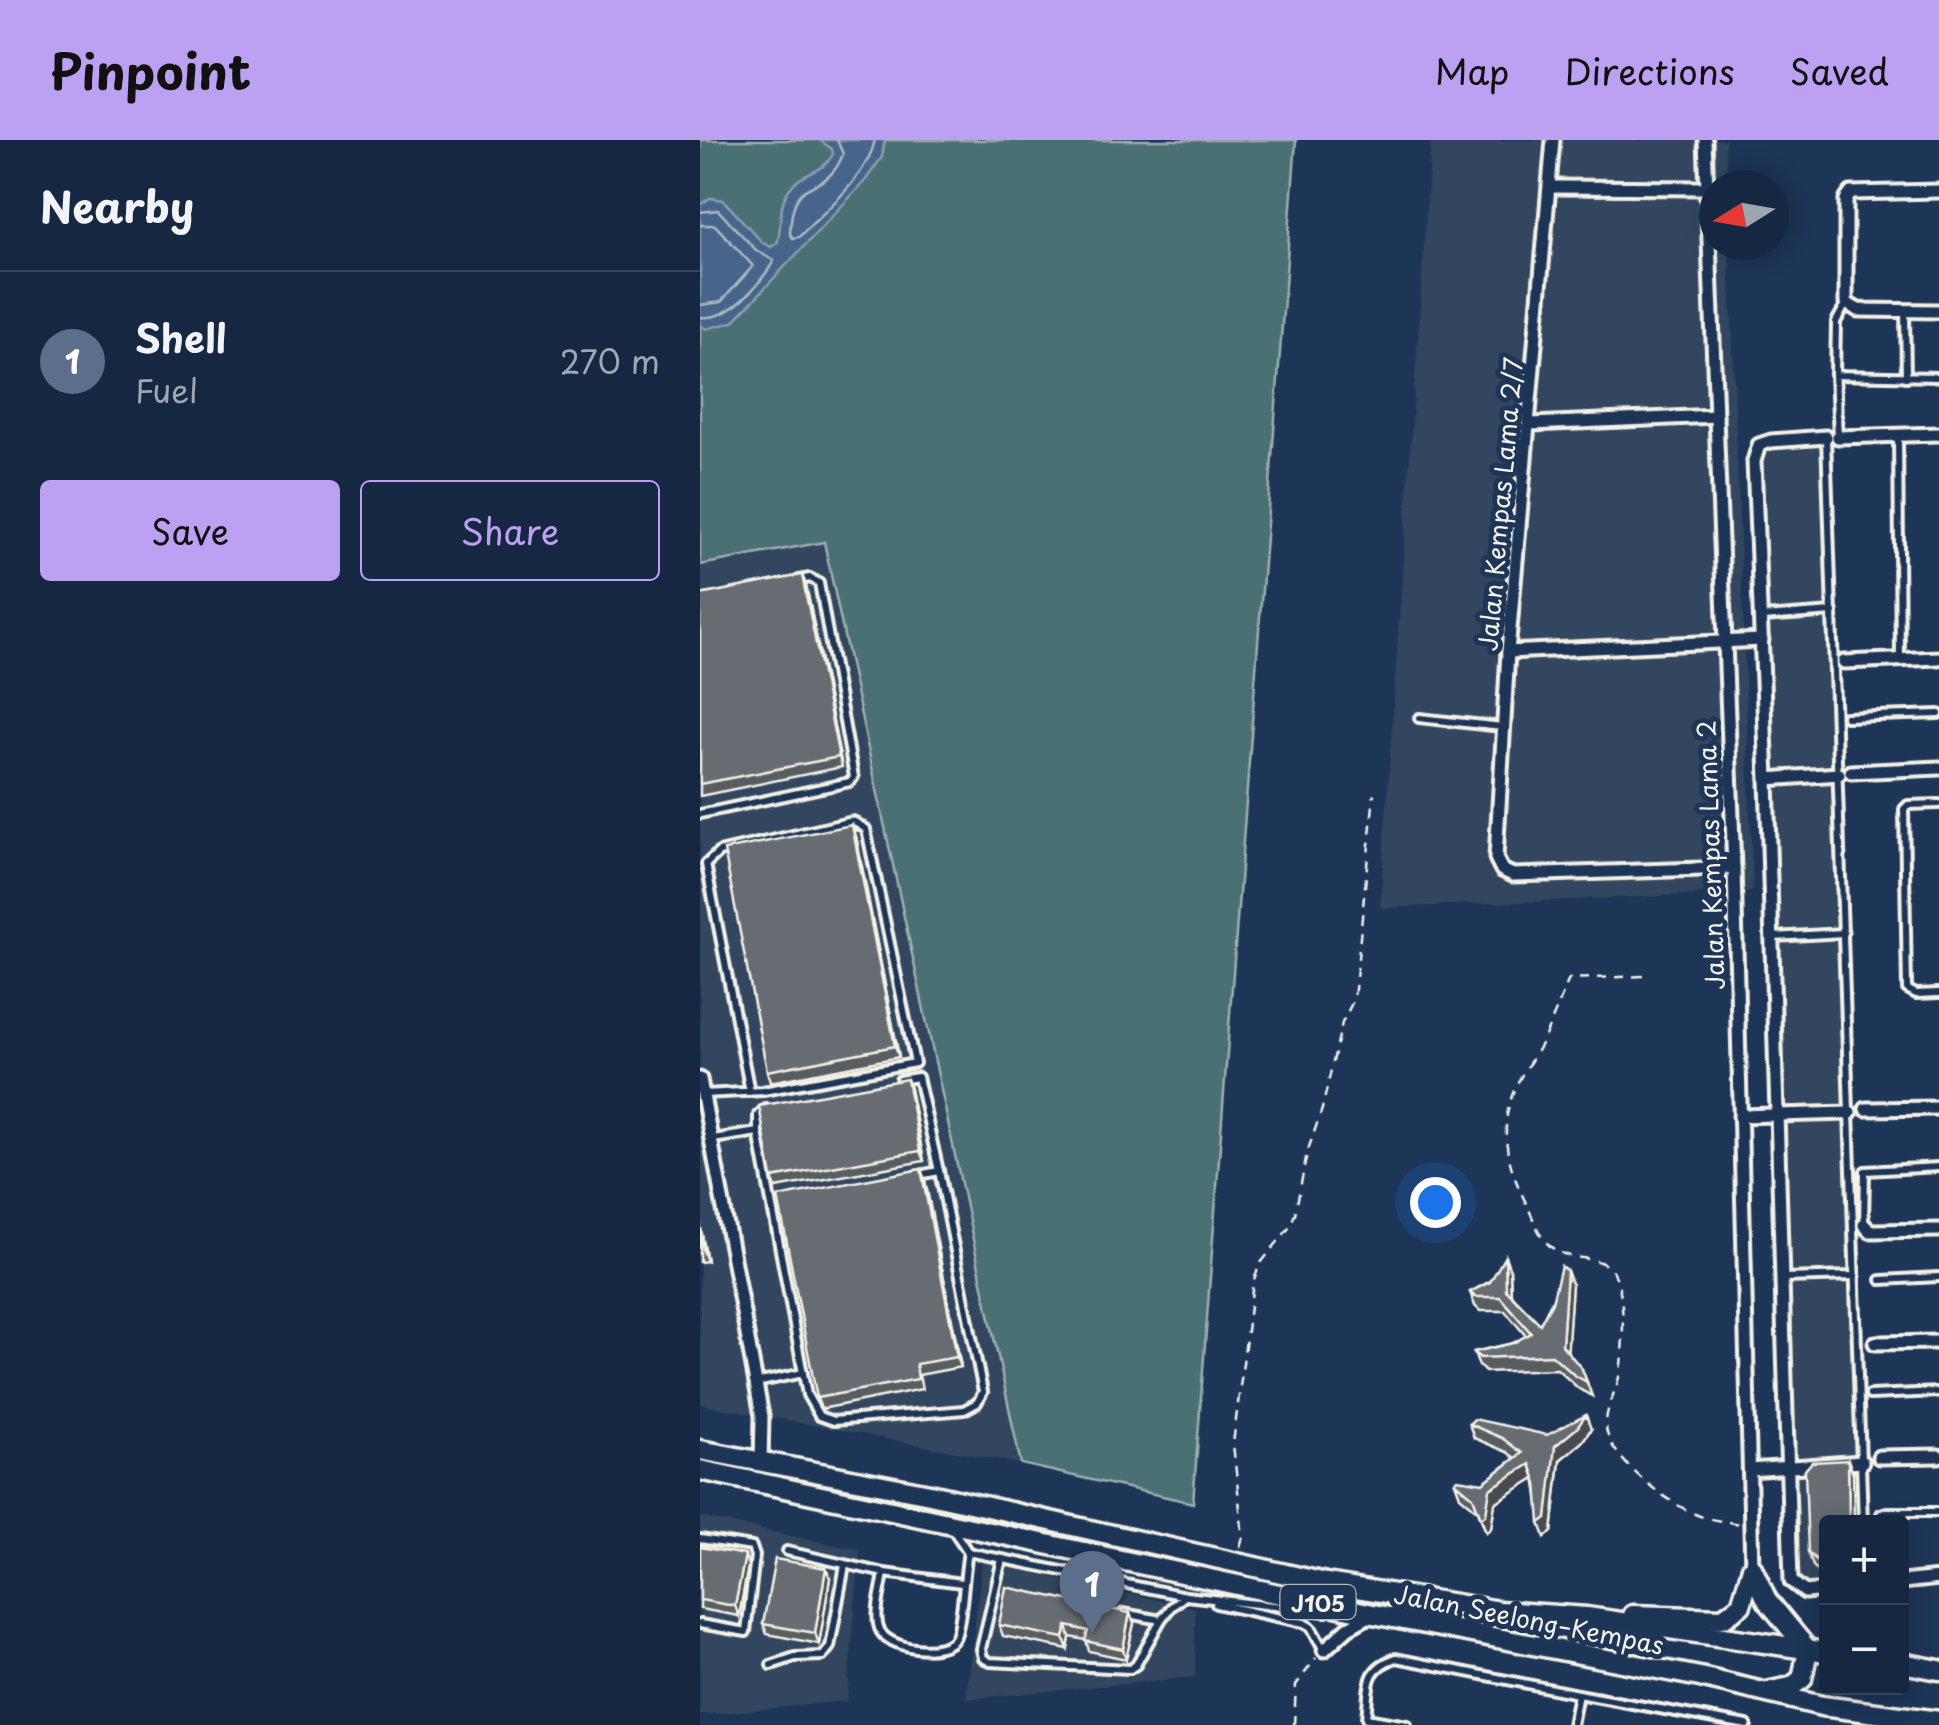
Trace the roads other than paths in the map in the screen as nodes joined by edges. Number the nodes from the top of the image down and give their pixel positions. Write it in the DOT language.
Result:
graph roads {
  1 [pos="1553,140"];
  2 [pos="1705,140"];
  3 [pos="1706,170"];
  4 [pos="1550,187"];
  5 [pos="1699,188"];
  6 [pos="1939,191"];
  7 [pos="1710,260"];
  8 [pos="1846,302"];
  9 [pos="1905,310"];
  10 [pos="1939,311"];
  11 [pos="1834,375"];
  12 [pos="1906,377"];
  13 [pos="1939,377"];
  14 [pos="1716,416"];
  15 [pos="1530,424"];
  16 [pos="1939,434"];
  17 [pos="1898,436"];
  18 [pos="1832,437"];
  19 [pos="791,581"];
  20 [pos="1834,612"];
  21 [pos="1761,618"];
  22 [pos="1762,640"];
  23 [pos="1724,641"];
  24 [pos="1508,652"];
  25 [pos="1939,658"];
  26 [pos="1900,660"];
  27 [pos="1844,662"];
  28 [pos="1939,714"];
  29 [pos="1846,717"];
  30 [pos="1418,718"];
  31 [pos="1503,727"];
  32 [pos="1939,768"];
  33 [pos="1845,773"];
  34 [pos="1767,779"];
  35 [pos="1939,804"];
  36 [pos="700,814"];
  37 [pos="1734,868"];
  38 [pos="704,876"];
  39 [pos="1844,933"];
  40 [pos="1772,937"];
  41 [pos="1939,993"];
  42 [pos="915,1063"];
  43 [pos="700,1078"];
  44 [pos="918,1078"];
  45 [pos="890,1082"];
  46 [pos="750,1092"];
  47 [pos="703,1094"];
  48 [pos="782,1104"];
  49 [pos="1939,1108"];
  50 [pos="1866,1109"];
  51 [pos="1850,1113"];
  52 [pos="1740,1116"];
  53 [pos="1777,1116"];
  54 [pos="758,1132"];
  55 [pos="713,1139"];
  56 [pos="1939,1168"];
  57 [pos="938,1171"];
  58 [pos="904,1178"];
  59 [pos="790,1200"];
  60 [pos="771,1204"];
  61 [pos="1864,1225"];
  62 [pos="1939,1230"];
  63 [pos="1855,1276"];
  64 [pos="1939,1277"];
  65 [pos="1782,1278"];
  66 [pos="1881,1280"];
  67 [pos="1939,1342"];
  68 [pos="1876,1343"];
  69 [pos="803,1373"];
  70 [pos="756,1383"];
  71 [pos="1939,1392"];
  72 [pos="1870,1395"];
  73 [pos="700,1450"];
  74 [pos="1939,1456"];
  75 [pos="1878,1457"];
  76 [pos="760,1462"];
  77 [pos="1862,1462"];
  78 [pos="1788,1467"];
  79 [pos="700,1470"];
  80 [pos="1750,1470"];
  81 [pos="1939,1512"];
  82 [pos="1863,1515"];
  83 [pos="1881,1515"];
  84 [pos="948,1523"];
  85 [pos="700,1538"];
  86 [pos="787,1551"];
  87 [pos="968,1552"];
  88 [pos="1002,1559"];
  89 [pos="845,1565"];
  90 [pos="1752,1568"];
  91 [pos="884,1573"];
  92 [pos="1939,1578"];
  93 [pos="1909,1581"];
  94 [pos="962,1583"];
  95 [pos="995,1587"];
  96 [pos="1014,1590"];
  97 [pos="1819,1591"];
  98 [pos="1186,1596"];
  99 [pos="1108,1610"];
  100 [pos="1374,1614"];
  101 [pos="1587,1617"];
  102 [pos="1161,1620"];
  103 [pos="700,1624"];
  104 [pos="1324,1650"];
  105 [pos="1817,1651"];
  106 [pos="1909,1664"];
  107 [pos="771,1665"];
  108 [pos="1939,1670"];
  109 [pos="1762,1691"];
  110 [pos="1578,1694"];
  111 [pos="1939,1721"];
  112 [pos="1407,1725"];
  113 [pos="1572,1725"];
  114 [pos="1748,1725"];
  1 -- 4 [label="street, Jalan Kempas Lama 2/7"];
  2 -- 3 [label="street, Jalan Kempas Lama 2"];
  4 -- 5 [label="street"];
  4 -- 15 [label="street, Jalan Kempas Lama 2/7"];
  6 -- 8 [label="street"];
  7 -- 14 [label="street, Jalan Kempas Lama 2"];
  8 -- 9 [label="street"];
  8 -- 11 [label="lane"];
  9 -- 10 [label="street"];
  9 -- 12 [label="lane"];
  11 -- 12 [label="lane"];
  11 -- 18 [label="lane"];
  12 -- 13 [label="lane"];
  14 -- 15 [label="street"];
  14 -- 23 [label="street, Jalan Kempas Lama 2"];
  15 -- 24 [label="street, Jalan Kempas Lama 2/7"];
  16 -- 17 [label="street"];
  17 -- 18 [label="street"];
  17 -- 26 [label="lane"];
  18 -- 20 [label="lane"];
  18 -- 21 [label="street"];
  19 -- 36 [label="lane"];
  20 -- 21 [label="lane"];
  20 -- 33 [label="lane"];
  21 -- 22 [label="street"];
  22 -- 23 [label="street"];
  22 -- 34 [label="street"];
  23 -- 24 [label="street"];
  23 -- 37 [label="street, Jalan Kempas Lama 2"];
  24 -- 31 [label="street, Jalan Kempas Lama 2/7"];
  25 -- 26 [label="street"];
  26 -- 27 [label="street"];
  28 -- 29 [label="lane"];
  30 -- 31 [label="lane"];
  31 -- 37 [label="street, Jalan Kempas Lama 2/7"];
  32 -- 33 [label="street"];
  33 -- 34 [label="street"];
  33 -- 39 [label="lane"];
  34 -- 40 [label="street"];
  35 -- 41 [label="lane"];
  37 -- 52 [label="street, Jalan Kempas Lama 2"];
  38 -- 42 [label="lane"];
  38 -- 46 [label="lane"];
  39 -- 40 [label="lane"];
  39 -- 51 [label="lane"];
  40 -- 53 [label="street"];
  42 -- 44 [label="lane"];
  42 -- 46 [label="lane"];
  43 -- 47 [label="street"];
  44 -- 45 [label="lane"];
  44 -- 57 [label="lane"];
  46 -- 47 [label="lane"];
  47 -- 55 [label="street"];
  48 -- 54 [label="lane"];
  49 -- 50 [label="street"];
  51 -- 53 [label="street"];
  51 -- 63 [label="lane"];
  52 -- 53 [label="street"];
  52 -- 80 [label="street, Jalan Kempas Lama 2"];
  53 -- 65 [label="street"];
  54 -- 55 [label="lane"];
  54 -- 60 [label="lane"];
  55 -- 70 [label="street"];
  56 -- 61 [label="lane"];
  57 -- 58 [label="lane"];
  57 -- 69 [label="lane"];
  59 -- 60 [label="lane"];
  60 -- 69 [label="lane"];
  61 -- 62 [label="street"];
  63 -- 65 [label="lane"];
  63 -- 77 [label="lane"];
  64 -- 66 [label="lane"];
  65 -- 78 [label="street"];
  67 -- 68 [label="street"];
  69 -- 70 [label="lane"];
  70 -- 76 [label="street"];
  71 -- 72 [label="lane"];
  73 -- 76 [label="main road, Jalan Seelong–Kempas / J105"];
  74 -- 75 [label="street"];
  76 -- 101 [label="main road, Jalan Seelong–Kempas / J105"];
  77 -- 78 [label="street"];
  77 -- 82 [label="lane"];
  78 -- 80 [label="street"];
  78 -- 97 [label="street"];
  79 -- 84 [label="main road, Jalan Seelong–Kempas / J105"];
  80 -- 90 [label="street, Jalan Kempas Lama 2"];
  81 -- 83 [label="lane"];
  84 -- 87 [label="lane"];
  84 -- 100 [label="main road, Jalan Seelong–Kempas / J105"];
  85 -- 103 [label="lane"];
  86 -- 89 [label="lane"];
  87 -- 88 [label="lane"];
  87 -- 94 [label="lane"];
  88 -- 95 [label="lane"];
  88 -- 98 [label="lane"];
  89 -- 91 [label="lane"];
  89 -- 107 [label="lane"];
  90 -- 101 [label="main road"];
  90 -- 105 [label="main road"];
  91 -- 94 [label="lane"];
  91 -- 94 [label="lane"];
  92 -- 93 [label="street"];
  95 -- 96 [label="lane"];
  95 -- 102 [label="lane"];
  98 -- 100 [label="lane"];
  98 -- 102 [label="lane"];
  98 -- 104 [label="lane"];
  99 -- 102 [label="lane"];
  100 -- 104 [label="street"];
  100 -- 109 [label="main road, Jalan Seelong–Kempas / J105"];
  101 -- 105 [label="main road, Jalan Seelong–Kempas / J105"];
  105 -- 109 [label="main road"];
  106 -- 108 [label="main road"];
  109 -- 111 [label="main road, Jalan Seelong–Kempas / J105"];
  110 -- 112 [label="lane"];
  110 -- 113 [label="lane"];
  110 -- 114 [label="lane"];
}
